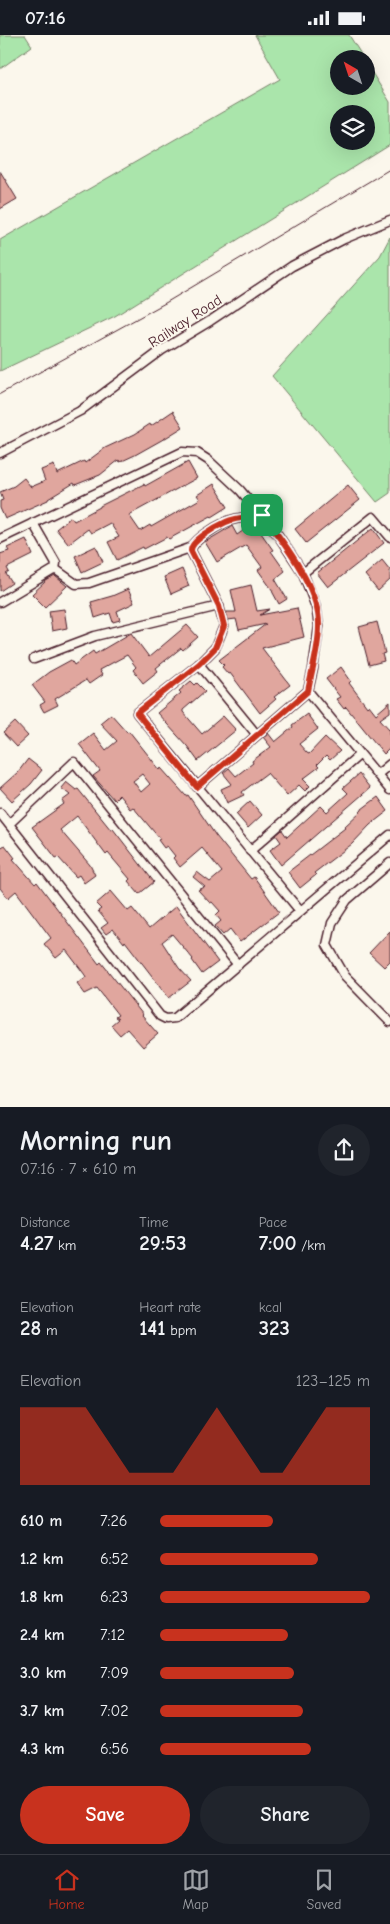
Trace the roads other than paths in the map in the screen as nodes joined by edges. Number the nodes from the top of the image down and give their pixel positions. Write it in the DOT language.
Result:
graph roads {
  1 [pos="390,220"];
  2 [pos="0,453"];
  3 [pos="262,515"];
  4 [pos="33,523"];
  5 [pos="390,537"];
  6 [pos="0,539"];
  7 [pos="190,548"];
  8 [pos="55,569"];
  9 [pos="303,573"];
  10 [pos="0,602"];
  11 [pos="219,606"];
  12 [pos="34,659"];
  13 [pos="199,664"];
  14 [pos="308,691"];
  15 [pos="257,735"];
  16 [pos="359,755"];
  17 [pos="390,764"];
  18 [pos="378,775"];
  19 [pos="197,787"];
  20 [pos="390,790"];
  21 [pos="0,813"];
  22 [pos="9,824"];
  23 [pos="390,835"];
  24 [pos="250,851"];
  25 [pos="390,863"];
  26 [pos="300,911"];
  27 [pos="238,965"];
  28 [pos="390,1022"];
  1 -- 2 [label="street, Railway Road"];
  3 -- 4 [label="street"];
  3 -- 7 [label="street"];
  3 -- 9 [label="street"];
  4 -- 6 [label="street"];
  4 -- 8 [label="street"];
  5 -- 9 [label="street"];
  7 -- 8 [label="street"];
  7 -- 11 [label="street"];
  8 -- 10 [label="street"];
  9 -- 14 [label="street"];
  11 -- 12 [label="street"];
  11 -- 13 [label="street"];
  13 -- 15 [label="street"];
  13 -- 19 [label="street"];
  14 -- 15 [label="street"];
  14 -- 16 [label="street"];
  15 -- 19 [label="street"];
  16 -- 18 [label="street"];
  16 -- 24 [label="street"];
  17 -- 18 [label="street"];
  18 -- 20 [label="street"];
  19 -- 24 [label="street"];
  21 -- 22 [label="street"];
  22 -- 27 [label="street"];
  22 -- 27 [label="street"];
  23 -- 26 [label="street"];
  24 -- 26 [label="street"];
  25 -- 28 [label="street"];
  26 -- 27 [label="street"];
}
